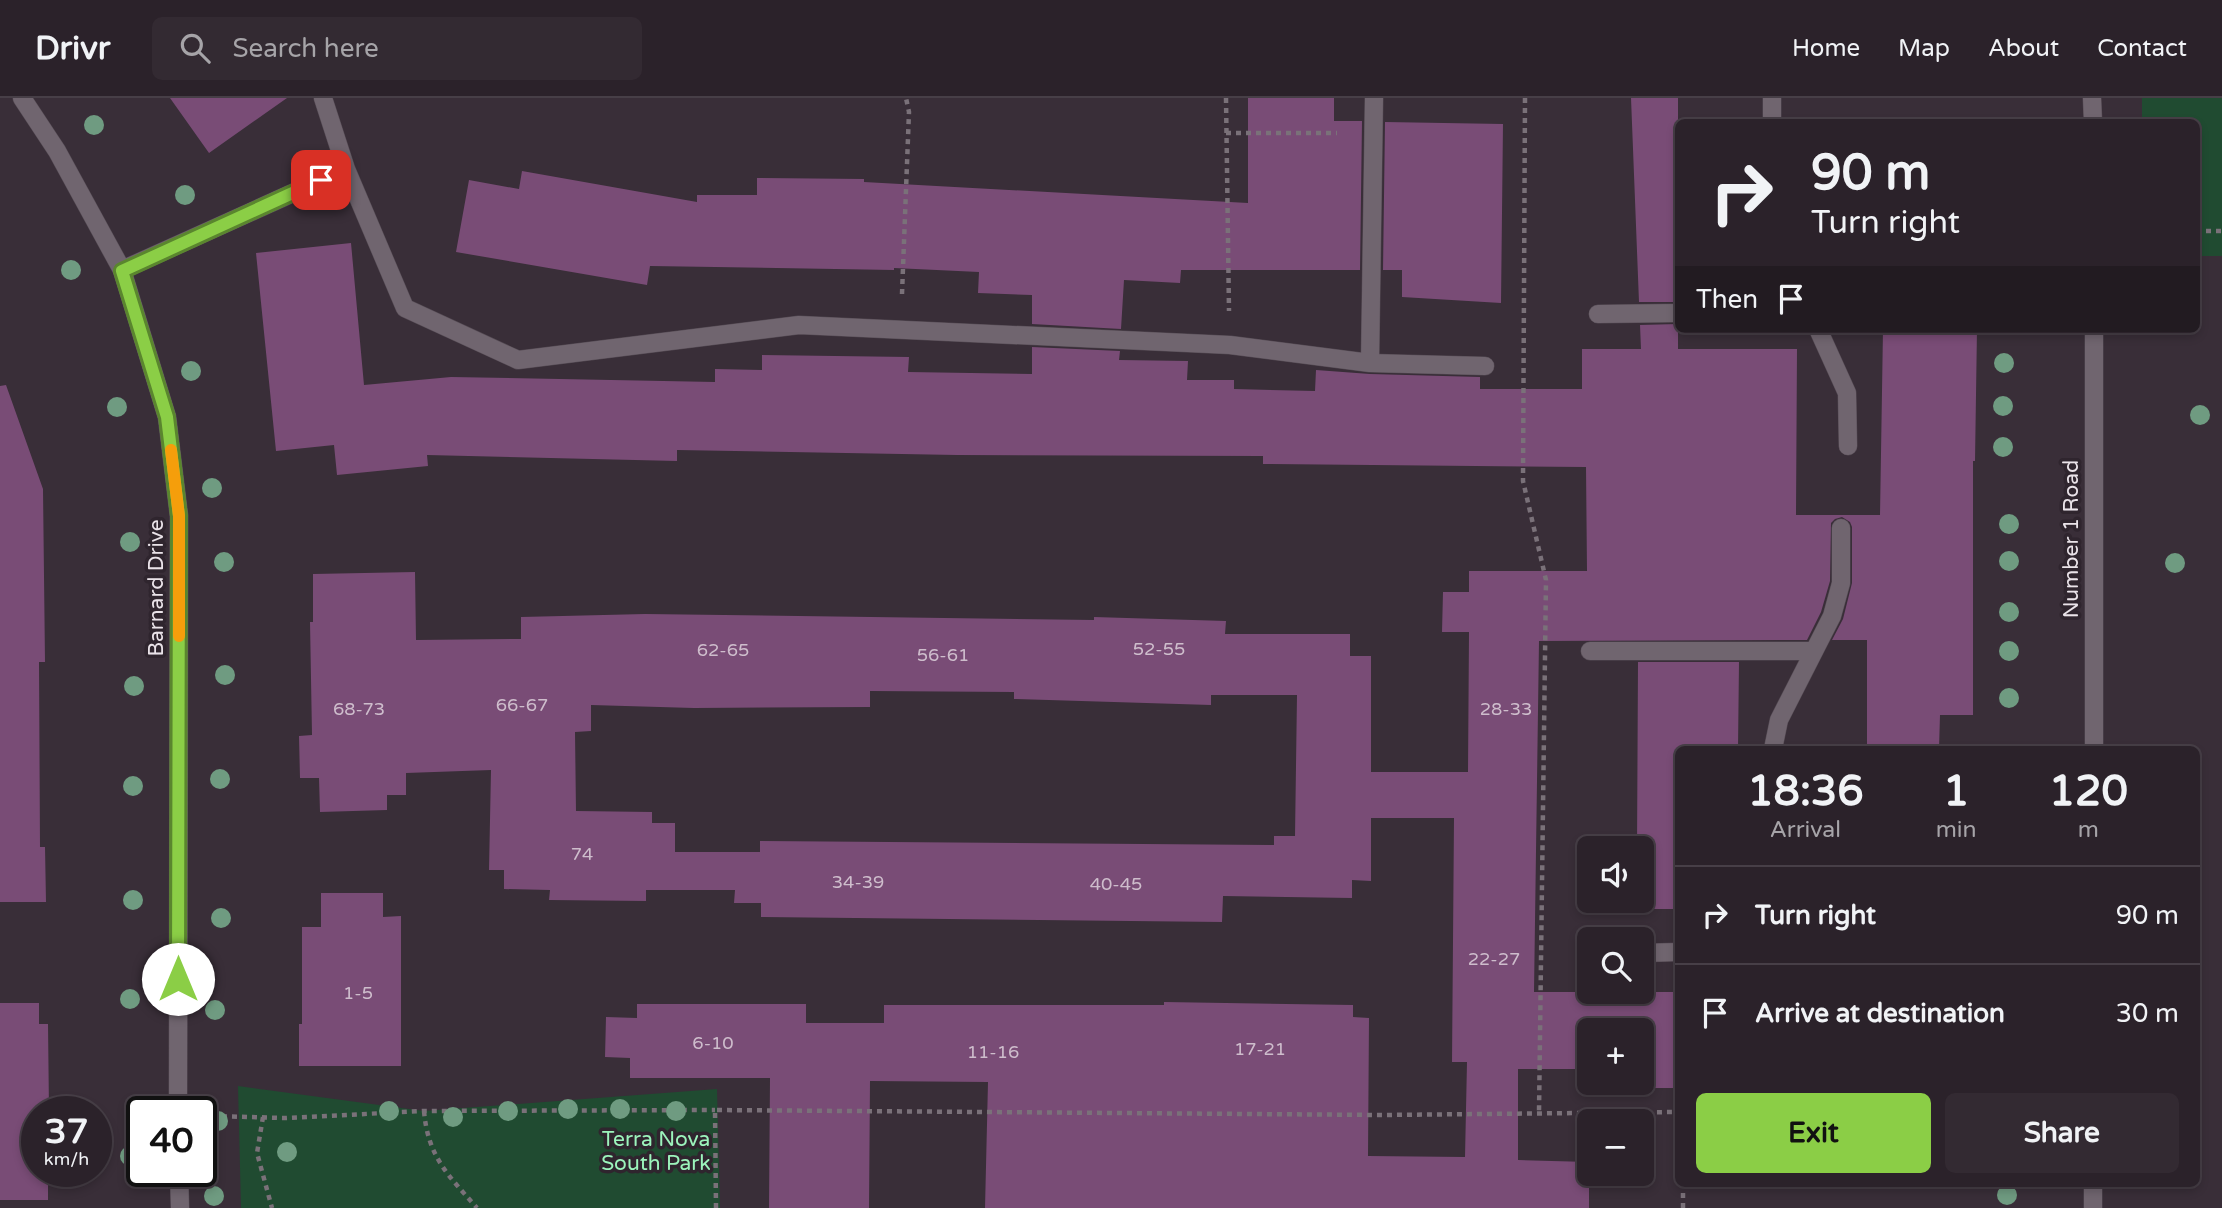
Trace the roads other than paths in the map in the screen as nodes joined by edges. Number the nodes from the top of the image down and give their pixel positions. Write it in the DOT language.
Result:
graph roads {
  1 [pos="22,98"];
  2 [pos="323,98"];
  3 [pos="1374,98"];
  4 [pos="1772,98"];
  5 [pos="2092,98"];
  6 [pos="1772,119"];
  7 [pos="2092,119"];
  8 [pos="346,169"];
  9 [pos="122,271"];
  10 [pos="1675,313"];
  11 [pos="1598,314"];
  12 [pos="1820,333"];
  13 [pos="2094,333"];
  14 [pos="1370,363"];
  15 [pos="1485,366"];
  16 [pos="1848,446"];
  17 [pos="1841,528"];
  18 [pos="1590,650"];
  19 [pos="1814,651"];
  20 [pos="1774,746"];
  21 [pos="2094,746"];
  22 [pos="1675,952"];
  23 [pos="1654,953"];
  24 [pos="178,1096"];
  25 [pos="179,1187"];
  26 [pos="2093,1187"];
  27 [pos="180,1208"];
  28 [pos="2094,1208"];
  1 -- 9 [label="street, Barnard Drive"];
  2 -- 8 [label="street"];
  3 -- 14 [label="street"];
  4 -- 6 [label="street"];
  5 -- 7 [label="street"];
  8 -- 9 [label="street"];
  8 -- 14 [label="street"];
  9 -- 24 [label="street, Barnard Drive"];
  10 -- 11 [label="street"];
  12 -- 16 [label="street"];
  13 -- 21 [label="street, Number 1 Road"];
  14 -- 15 [label="street"];
  17 -- 19 [label="street"];
  18 -- 19 [label="street"];
  19 -- 20 [label="street"];
  22 -- 23 [label="street"];
  25 -- 27 [label="street"];
  26 -- 28 [label="street"];
}
